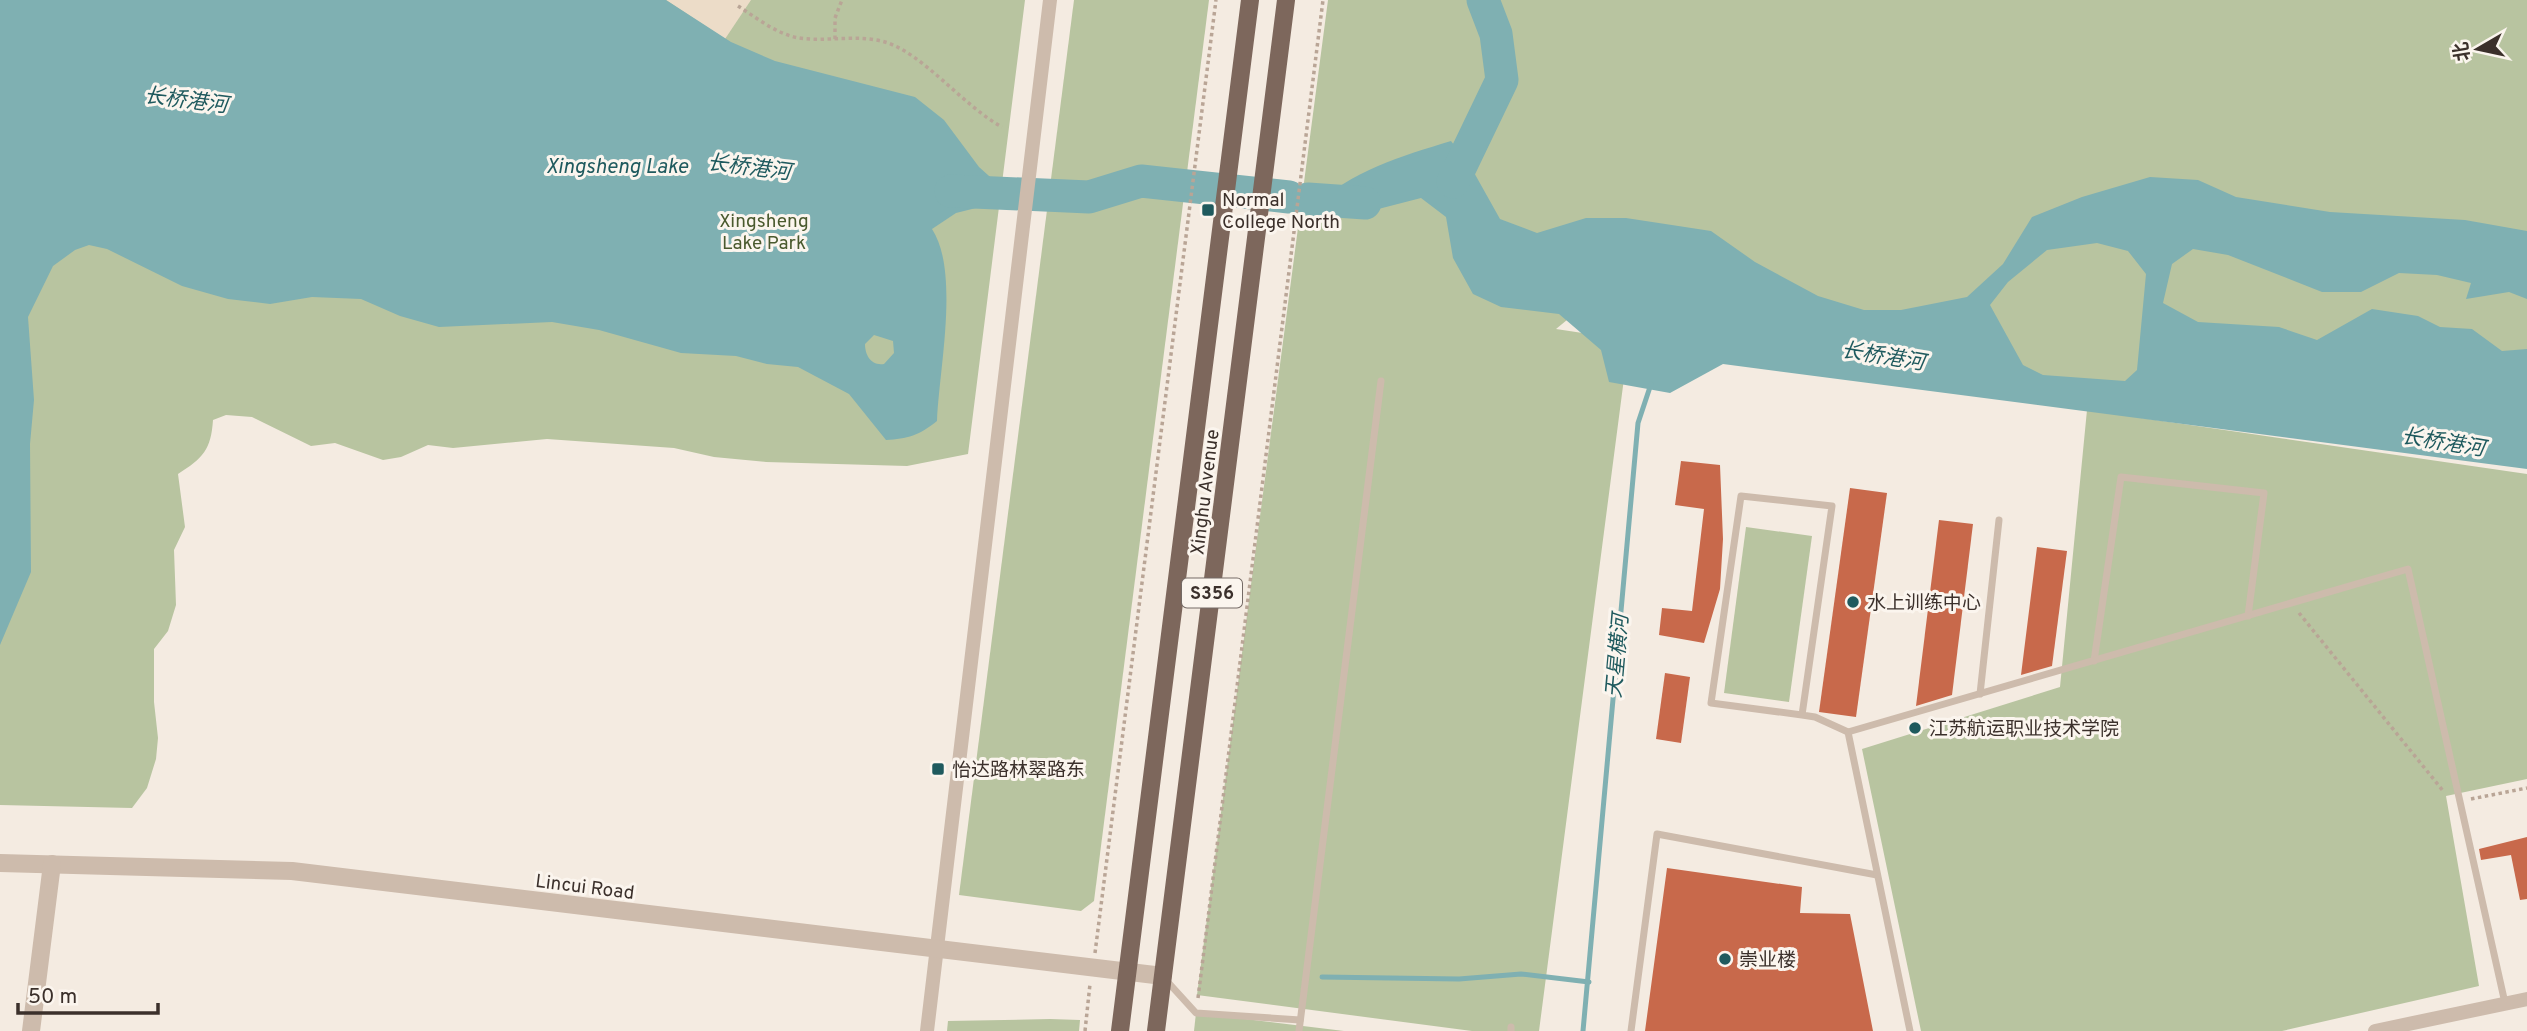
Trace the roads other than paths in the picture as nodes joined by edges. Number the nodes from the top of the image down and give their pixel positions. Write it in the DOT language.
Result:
graph roads {
  1 [pos="1051,0"];
  2 [pos="1250,0"];
  3 [pos="1286,0"];
  4 [pos="1381,381"];
  5 [pos="1999,520"];
  6 [pos="2248,616"];
  7 [pos="2094,661"];
  8 [pos="1980,694"];
  9 [pos="1801,715"];
  10 [pos="1848,733"];
  11 [pos="0,863"];
  12 [pos="52,864"];
  13 [pos="1877,875"];
  14 [pos="937,951"];
  15 [pos="1128,972"];
  16 [pos="1163,976"];
  17 [pos="2527,999"];
  18 [pos="2505,1003"];
  19 [pos="1300,1020"];
  20 [pos="31,1031"];
  21 [pos="927,1031"];
  22 [pos="1120,1031"];
  23 [pos="1156,1031"];
  24 [pos="1299,1031"];
  25 [pos="1631,1031"];
  26 [pos="1910,1031"];
  27 [pos="2375,1031"];
  1 -- 14 [label="street"];
  2 -- 15 [label="main road, Xinghu Avenue / S356"];
  3 -- 16 [label="main road, Xinghu Avenue / S356"];
  4 -- 19 [label="lane"];
  5 -- 8 [label="lane"];
  6 -- 7 [label="lane"];
  6 -- 7 [label="lane"];
  6 -- 18 [label="lane"];
  7 -- 8 [label="lane"];
  8 -- 10 [label="lane"];
  9 -- 9 [label="lane"];
  9 -- 10 [label="lane"];
  10 -- 13 [label="lane"];
  11 -- 12 [label="street, Lincui Road"];
  12 -- 14 [label="street, Lincui Road"];
  12 -- 20 [label="street"];
  13 -- 25 [label="lane"];
  13 -- 26 [label="lane"];
  14 -- 15 [label="street, Lincui Road"];
  14 -- 21 [label="street"];
  15 -- 16 [label="street, Lincui Road"];
  15 -- 22 [label="main road, Xinghu Avenue / S356"];
  16 -- 19 [label="lane"];
  16 -- 23 [label="main road, Xinghu Avenue / S356"];
  17 -- 18 [label="street"];
  18 -- 27 [label="street"];
  19 -- 24 [label="lane"];
}
